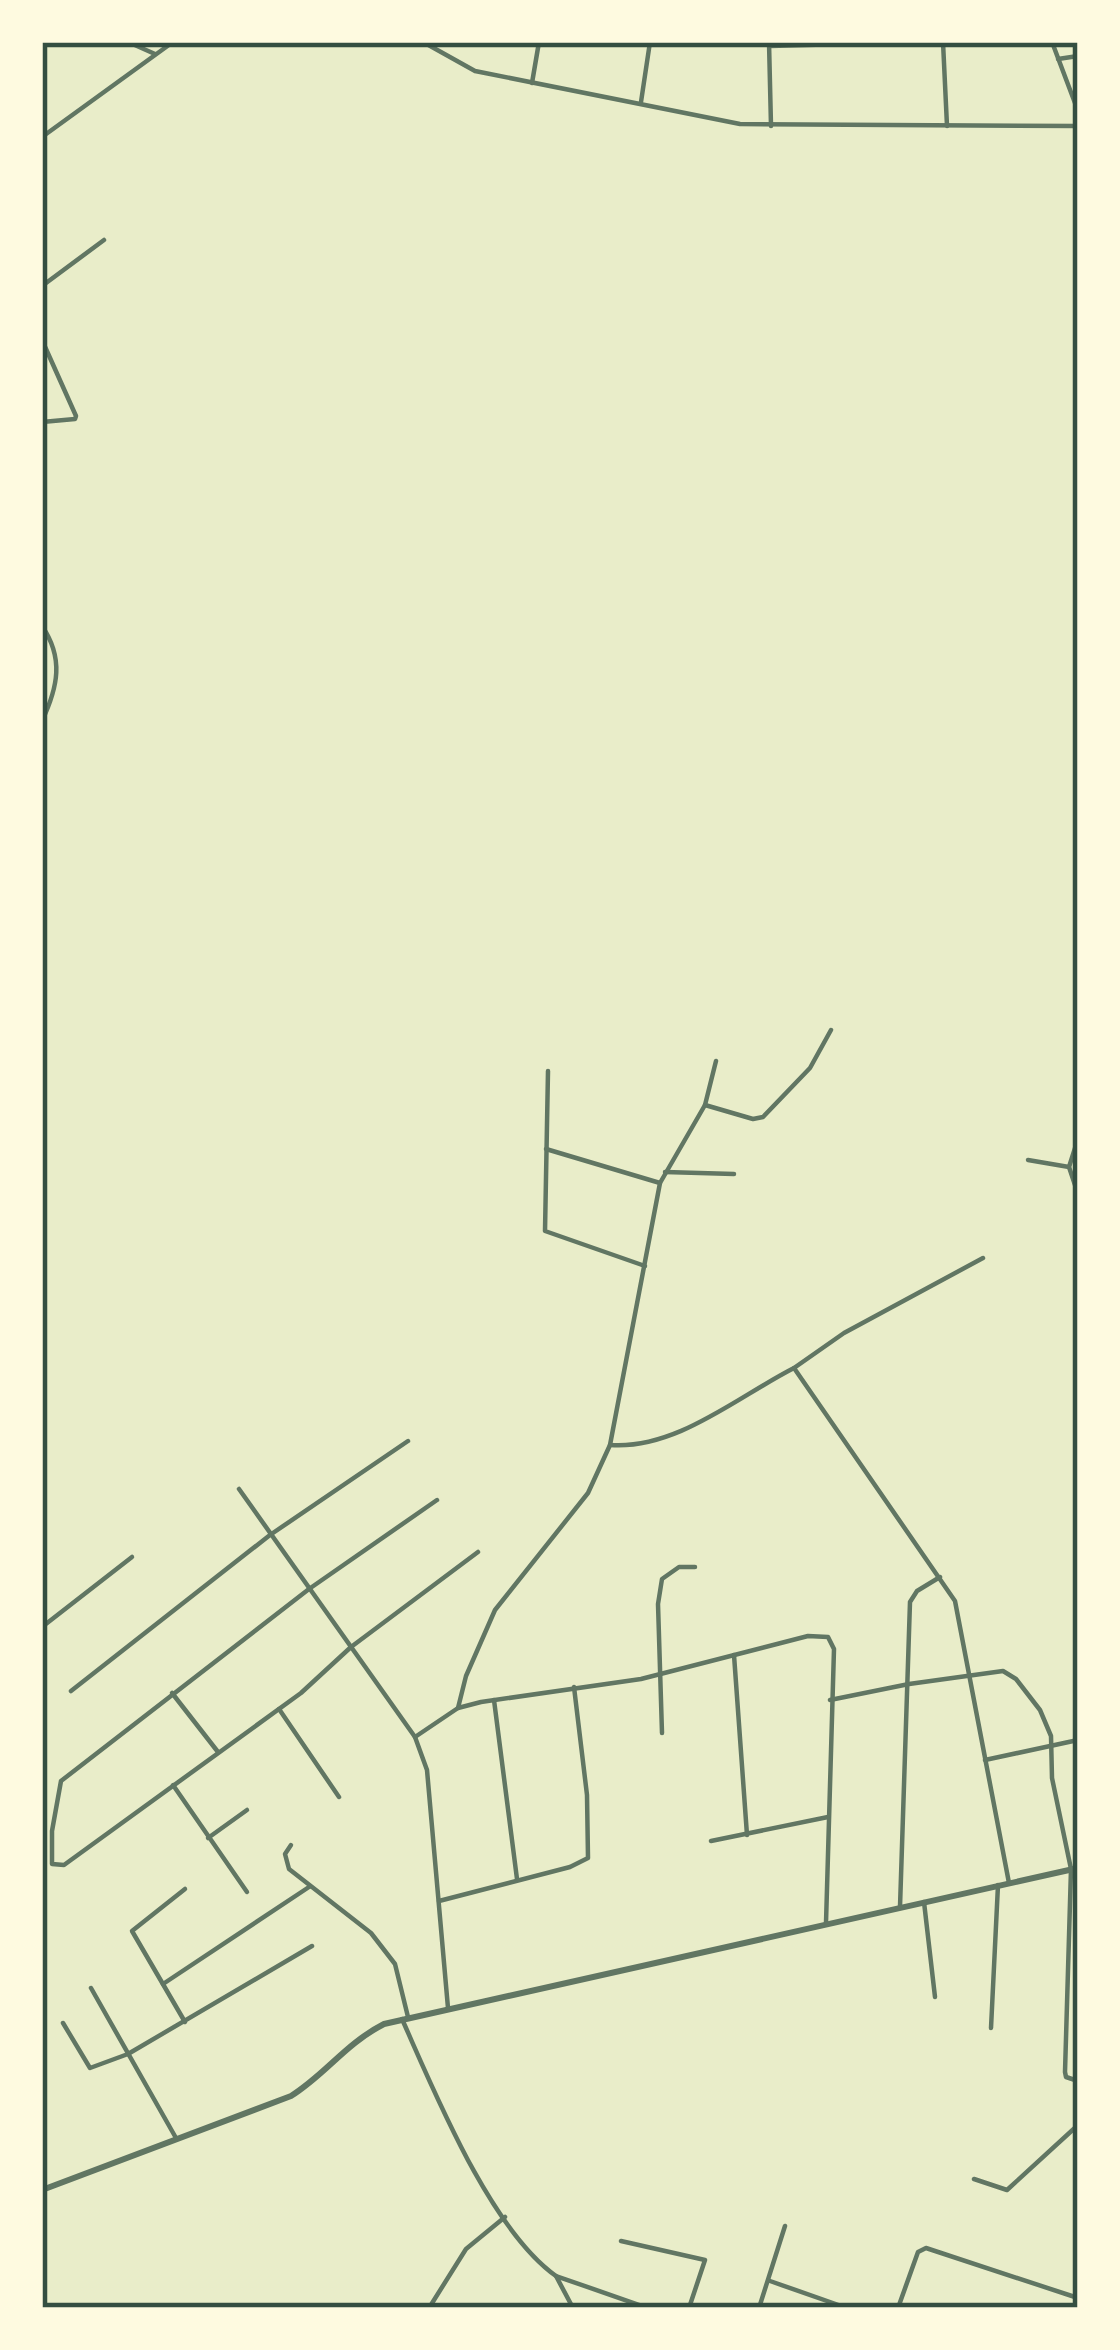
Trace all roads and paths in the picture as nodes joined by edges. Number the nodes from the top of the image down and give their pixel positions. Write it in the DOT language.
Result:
graph roads {
  1 [pos="128,42"];
  2 [pos="172,42"];
  3 [pos="423,42"];
  4 [pos="539,42"];
  5 [pos="650,42"];
  6 [pos="917,42"];
  7 [pos="943,42"];
  8 [pos="1052,42"];
  9 [pos="851,43"];
  10 [pos="770,44"];
  11 [pos="155,54"];
  12 [pos="1078,56"];
  13 [pos="1058,58"];
  14 [pos="532,82"];
  15 [pos="641,104"];
  16 [pos="1078,111"];
  17 [pos="1078,126"];
  18 [pos="771,127"];
  19 [pos="947,127"];
  20 [pos="42,137"];
  21 [pos="104,240"];
  22 [pos="42,286"];
  23 [pos="42,340"];
  24 [pos="42,422"];
  25 [pos="42,626"];
  26 [pos="42,722"];
  27 [pos="831,1030"];
  28 [pos="716,1061"];
  29 [pos="548,1072"];
  30 [pos="1078,1099"];
  31 [pos="705,1105"];
  32 [pos="546,1149"];
  33 [pos="1075,1155"];
  34 [pos="1028,1160"];
  35 [pos="1069,1167"];
  36 [pos="665,1172"];
  37 [pos="734,1174"];
  38 [pos="660,1184"];
  39 [pos="1078,1194"];
  40 [pos="983,1258"];
  41 [pos="645,1266"];
  42 [pos="794,1368"];
  43 [pos="408,1442"];
  44 [pos="610,1445"];
  45 [pos="239,1489"];
  46 [pos="436,1500"];
  47 [pos="270,1535"];
  48 [pos="478,1552"];
  49 [pos="132,1557"];
  50 [pos="695,1567"];
  51 [pos="940,1577"];
  52 [pos="309,1589"];
  53 [pos="42,1627"];
  54 [pos="351,1647"];
  55 [pos="734,1654"];
  56 [pos="658,1673"];
  57 [pos="969,1674"];
  58 [pos="909,1684"];
  59 [pos="574,1687"];
  60 [pos="71,1691"];
  61 [pos="172,1693"];
  62 [pos="494,1700"];
  63 [pos="830,1700"];
  64 [pos="279,1708"];
  65 [pos="458,1708"];
  66 [pos="662,1733"];
  67 [pos="415,1737"];
  68 [pos="1078,1740"];
  69 [pos="1051,1747"];
  70 [pos="218,1752"];
  71 [pos="985,1760"];
  72 [pos="173,1785"];
  73 [pos="339,1797"];
  74 [pos="248,1810"];
  75 [pos="828,1817"];
  76 [pos="747,1835"];
  77 [pos="208,1838"];
  78 [pos="711,1841"];
  79 [pos="291,1845"];
  80 [pos="1074,1869"];
  81 [pos="517,1881"];
  82 [pos="1009,1883"];
  83 [pos="998,1886"];
  84 [pos="309,1887"];
  85 [pos="185,1889"];
  86 [pos="247,1892"];
  87 [pos="439,1901"];
  88 [pos="925,1902"];
  89 [pos="900,1907"];
  90 [pos="826,1923"];
  91 [pos="312,1946"];
  92 [pos="163,1984"];
  93 [pos="91,1988"];
  94 [pos="934,1997"];
  95 [pos="448,2008"];
  96 [pos="405,2018"];
  97 [pos="185,2022"];
  98 [pos="63,2023"];
  99 [pos="991,2028"];
  100 [pos="128,2054"];
  101 [pos="1078,2080"];
  102 [pos="1078,2126"];
  103 [pos="176,2138"];
  104 [pos="974,2180"];
  105 [pos="42,2190"];
  106 [pos="505,2217"];
  107 [pos="785,2226"];
  108 [pos="621,2241"];
  109 [pos="556,2276"];
  110 [pos="770,2282"];
  111 [pos="1078,2298"];
  112 [pos="830,2305"];
  113 [pos="429,2308"];
  114 [pos="573,2308"];
  115 [pos="648,2308"];
  116 [pos="689,2308"];
  117 [pos="759,2308"];
  118 [pos="847,2308"];
  119 [pos="898,2308"];
  1 -- 11 [label="street"];
  2 -- 11 [label="street"];
  3 -- 14 [label="street"];
  4 -- 14 [label="street"];
  5 -- 15 [label="street"];
  6 -- 9 [label="street"];
  7 -- 19 [label="street"];
  8 -- 13 [label="street"];
  9 -- 10 [label="street"];
  10 -- 18 [label="street"];
  11 -- 20 [label="street"];
  12 -- 13 [label="street"];
  13 -- 16 [label="street"];
  14 -- 15 [label="street"];
  15 -- 18 [label="street"];
  17 -- 19 [label="street"];
  18 -- 19 [label="street"];
  21 -- 22 [label="street"];
  23 -- 24 [label="street"];
  25 -- 26 [label="street"];
  27 -- 31 [label="street"];
  28 -- 31 [label="street"];
  29 -- 32 [label="street"];
  30 -- 33 [label="street"];
  31 -- 36 [label="street"];
  32 -- 38 [label="street"];
  32 -- 41 [label="street"];
  33 -- 35 [label="street"];
  34 -- 35 [label="street"];
  35 -- 39 [label="street"];
  36 -- 37 [label="street"];
  36 -- 38 [label="street"];
  38 -- 41 [label="street"];
  40 -- 42 [label="street"];
  41 -- 44 [label="street"];
  42 -- 44 [label="street"];
  42 -- 51 [label="street"];
  43 -- 47 [label="street"];
  44 -- 65 [label="street"];
  45 -- 47 [label="street"];
  46 -- 52 [label="street"];
  47 -- 52 [label="street"];
  47 -- 60 [label="street"];
  48 -- 54 [label="street"];
  49 -- 53 [label="street"];
  50 -- 56 [label="street"];
  51 -- 57 [label="street"];
  51 -- 58 [label="street"];
  52 -- 54 [label="street"];
  52 -- 61 [label="street"];
  54 -- 64 [label="street"];
  54 -- 67 [label="street"];
  55 -- 56 [label="street"];
  55 -- 63 [label="street"];
  55 -- 76 [label="street"];
  56 -- 59 [label="street"];
  56 -- 66 [label="street"];
  57 -- 58 [label="street"];
  57 -- 69 [label="street"];
  57 -- 71 [label="street"];
  58 -- 63 [label="street"];
  58 -- 89 [label="street"];
  59 -- 62 [label="street"];
  59 -- 81 [label="street"];
  61 -- 70 [label="street"];
  61 -- 72 [label="street"];
  62 -- 65 [label="street"];
  62 -- 81 [label="street"];
  63 -- 75 [label="street"];
  64 -- 70 [label="street"];
  64 -- 73 [label="street"];
  65 -- 67 [label="street"];
  67 -- 87 [label="street"];
  68 -- 69 [label="street"];
  69 -- 71 [label="street"];
  69 -- 80 [label="street"];
  70 -- 72 [label="street"];
  71 -- 82 [label="street"];
  72 -- 77 [label="street"];
  74 -- 77 [label="street"];
  75 -- 76 [label="street"];
  75 -- 90 [label="street"];
  76 -- 78 [label="street"];
  77 -- 86 [label="street"];
  79 -- 84 [label="street"];
  80 -- 82 [label="street"];
  80 -- 101 [label="street"];
  81 -- 87 [label="street"];
  82 -- 83 [label="street"];
  83 -- 88 [label="street"];
  83 -- 99 [label="street"];
  84 -- 92 [label="street"];
  84 -- 96 [label="street"];
  85 -- 92 [label="street"];
  87 -- 95 [label="street"];
  88 -- 89 [label="street"];
  88 -- 94 [label="street"];
  89 -- 90 [label="street"];
  90 -- 95 [label="street"];
  91 -- 97 [label="street"];
  92 -- 97 [label="street"];
  93 -- 100 [label="street"];
  95 -- 96 [label="street"];
  96 -- 103 [label="street"];
  96 -- 106 [label="street"];
  97 -- 100 [label="street"];
  98 -- 100 [label="street"];
  100 -- 103 [label="street"];
  102 -- 104 [label="street"];
  103 -- 105 [label="street"];
  106 -- 109 [label="street"];
  106 -- 113 [label="street"];
  107 -- 110 [label="street"];
  108 -- 116 [label="street"];
  109 -- 114 [label="street"];
  109 -- 115 [label="street"];
  110 -- 112 [label="street"];
  110 -- 117 [label="street"];
  111 -- 119 [label="street"];
  112 -- 118 [label="street"];
}
